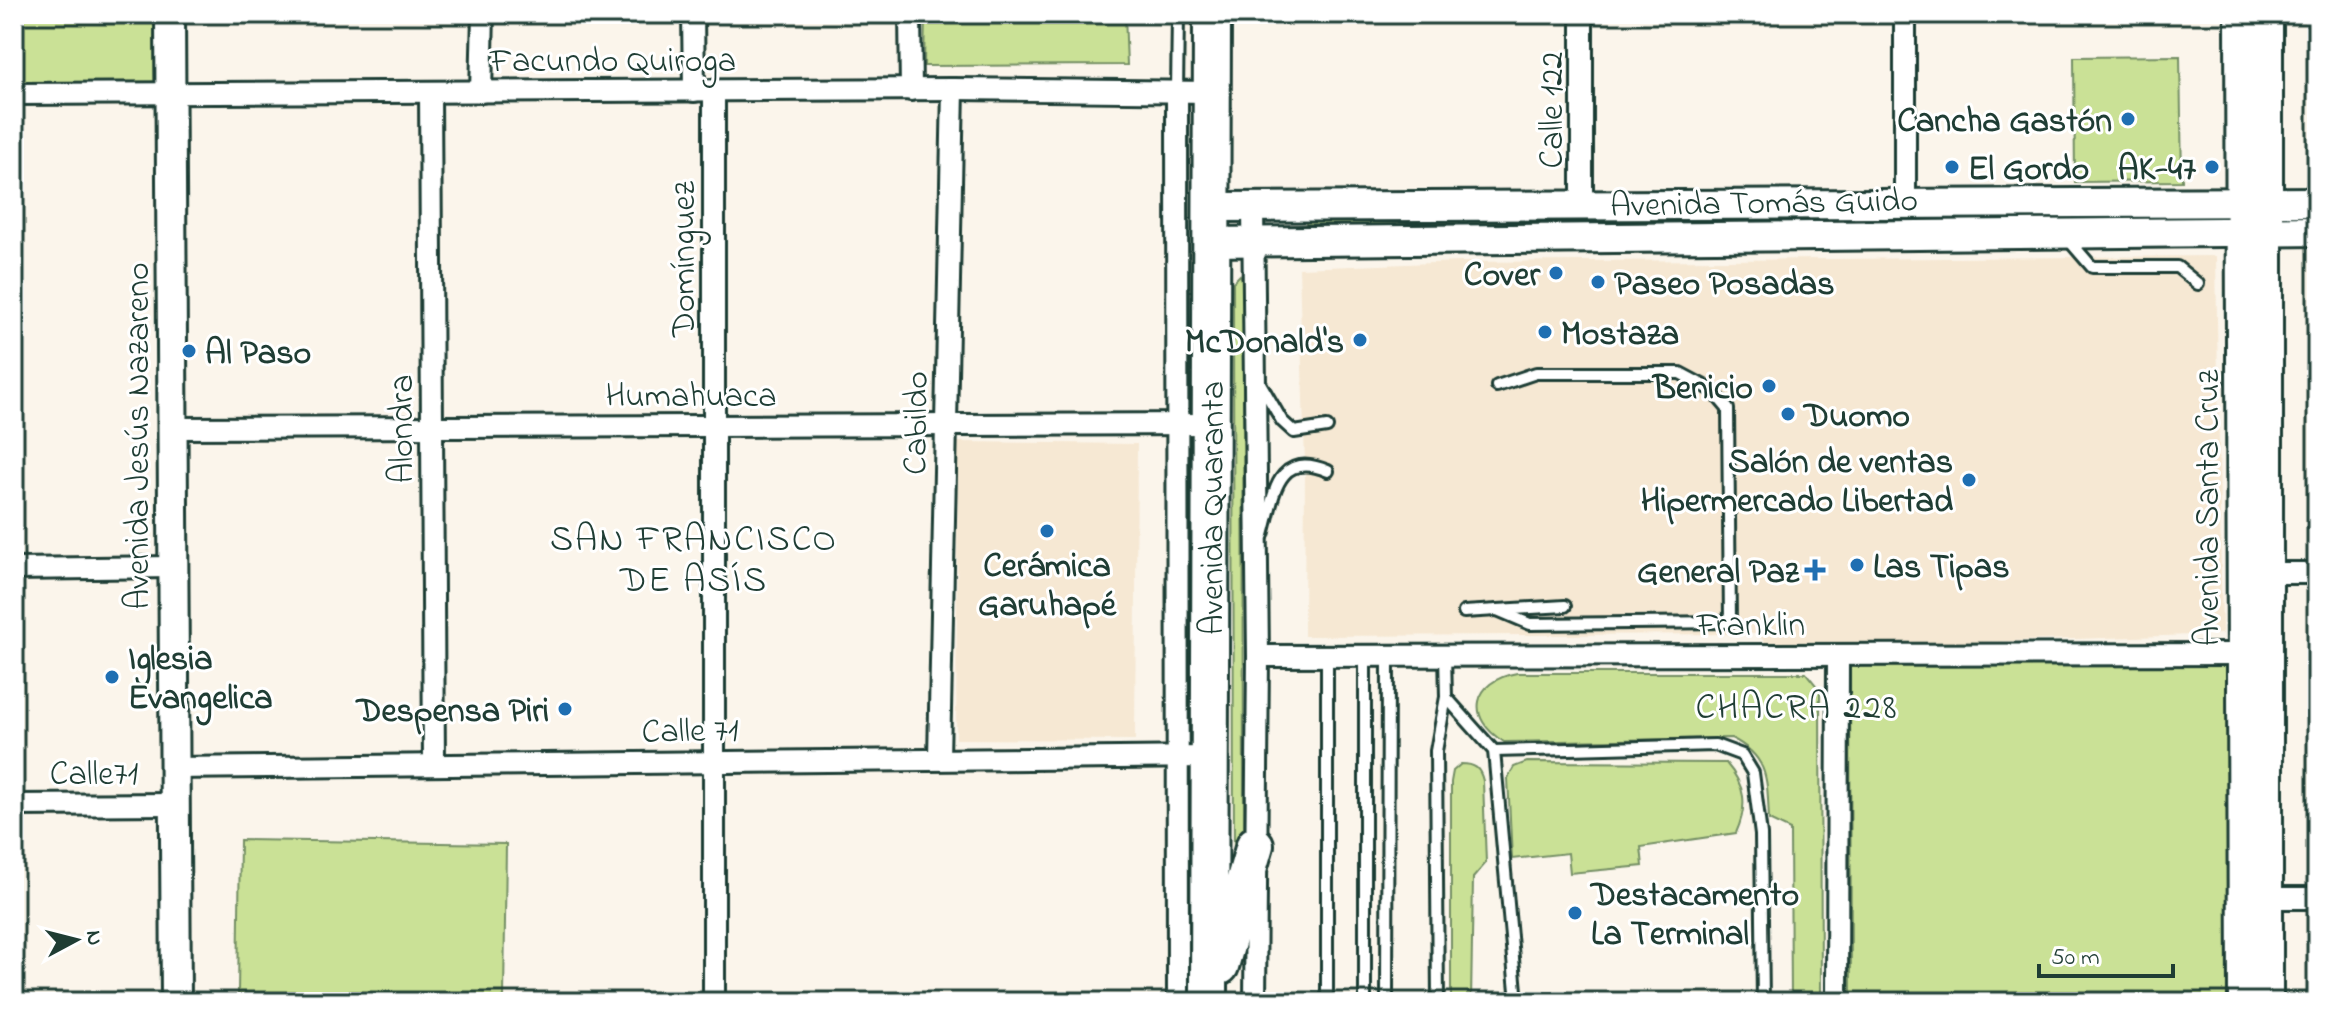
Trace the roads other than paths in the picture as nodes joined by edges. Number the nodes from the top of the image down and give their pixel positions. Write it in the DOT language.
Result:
graph roads {
  1 [pos="170,14"];
  2 [pos="483,14"];
  3 [pos="693,14"];
  4 [pos="910,14"];
  5 [pos="1178,14"];
  6 [pos="1212,14"];
  7 [pos="1582,14"];
  8 [pos="1905,14"];
  9 [pos="2240,14"];
  10 [pos="2268,14"];
  11 [pos="953,89"];
  12 [pos="911,90"];
  13 [pos="704,91"];
  14 [pos="430,92"];
  15 [pos="481,92"];
  16 [pos="1194,92"];
  17 [pos="170,93"];
  18 [pos="14,94"];
  19 [pos="2255,202"];
  20 [pos="2317,202"];
  21 [pos="1905,204"];
  22 [pos="1582,205"];
  23 [pos="1253,207"];
  24 [pos="1211,225"];
  25 [pos="2317,231"];
  26 [pos="2239,232"];
  27 [pos="2268,232"];
  28 [pos="2063,234"];
  29 [pos="1254,242"];
  30 [pos="2198,284"];
  31 [pos="1255,372"];
  32 [pos="1497,386"];
  33 [pos="1195,424"];
  34 [pos="946,425"];
  35 [pos="714,426"];
  36 [pos="432,427"];
  37 [pos="1327,427"];
  38 [pos="172,428"];
  39 [pos="1328,471"];
  40 [pos="1257,557"];
  41 [pos="172,567"];
  42 [pos="14,569"];
  43 [pos="2268,573"];
  44 [pos="2317,573"];
  45 [pos="1565,606"];
  46 [pos="1497,610"];
  47 [pos="1464,612"];
  48 [pos="2243,654"];
  49 [pos="1327,655"];
  50 [pos="1365,655"];
  51 [pos="1388,655"];
  52 [pos="1445,655"];
  53 [pos="1838,655"];
  54 [pos="1258,656"];
  55 [pos="1446,697"];
  56 [pos="1494,751"];
  57 [pos="1194,756"];
  58 [pos="939,758"];
  59 [pos="715,761"];
  60 [pos="434,765"];
  61 [pos="173,768"];
  62 [pos="174,804"];
  63 [pos="14,805"];
  64 [pos="1255,845"];
  65 [pos="2268,898"];
  66 [pos="2317,898"];
  67 [pos="176,1002"];
  68 [pos="714,1002"];
  69 [pos="1178,1002"];
  70 [pos="1209,1002"];
  71 [pos="1255,1002"];
  72 [pos="1327,1002"];
  73 [pos="1365,1002"];
  74 [pos="1387,1002"];
  75 [pos="1438,1002"];
  76 [pos="1517,1002"];
  77 [pos="1763,1002"];
  78 [pos="1837,1002"];
  79 [pos="2243,1002"];
  80 [pos="2268,1002"];
  1 -- 17 [label="main road, Avenida Jesús Nazareno"];
  2 -- 15 [label="street"];
  3 -- 13 [label="street, Domínguez"];
  4 -- 12 [label="street"];
  5 -- 16 [label="lane"];
  6 -- 16 [label="highway, Avenida Quaranta"];
  7 -- 22 [label="street, Calle 122"];
  8 -- 21 [label="street"];
  9 -- 19 [label="main road, Avenida Santa Cruz"];
  10 -- 19 [label="main road, Avenida Santa Cruz"];
  11 -- 12 [label="street, Facundo Quiroga"];
  11 -- 16 [label="street, Facundo Quiroga"];
  11 -- 34 [label="street, Cabildo"];
  12 -- 13 [label="street, Facundo Quiroga"];
  13 -- 15 [label="street, Facundo Quiroga"];
  13 -- 35 [label="street, Domínguez"];
  14 -- 15 [label="street, Facundo Quiroga"];
  14 -- 17 [label="street, Facundo Quiroga"];
  14 -- 36 [label="street, Alondra"];
  16 -- 24 [label="highway, Avenida Quaranta"];
  16 -- 33 [label="street"];
  17 -- 18 [label="street, Facundo Quiroga"];
  17 -- 38 [label="main road, Avenida Jesús Nazareno"];
  19 -- 20 [label="main road, Avenida Tomás Guido"];
  19 -- 21 [label="main road, Avenida Tomás Guido"];
  19 -- 26 [label="main road, Avenida Santa Cruz"];
  19 -- 27 [label="main road, Avenida Santa Cruz"];
  21 -- 22 [label="main road, Avenida Tomás Guido"];
  22 -- 23 [label="main road, Avenida Tomás Guido"];
  23 -- 24 [label="main road, Avenida Tomás Guido"];
  23 -- 29 [label="street"];
  24 -- 29 [label="main road, Avenida Tomás Guido"];
  24 -- 33 [label="highway, Avenida Quaranta"];
  25 -- 27 [label="main road, Avenida Tomás Guido"];
  26 -- 27 [label="main road, Avenida Tomás Guido"];
  26 -- 28 [label="main road, Avenida Tomás Guido"];
  26 -- 48 [label="main road, Avenida Santa Cruz"];
  27 -- 43 [label="main road, Avenida Santa Cruz"];
  28 -- 29 [label="main road, Avenida Tomás Guido"];
  28 -- 30 [label="lane"];
  29 -- 31 [label="street"];
  31 -- 37 [label="lane"];
  31 -- 40 [label="street"];
  32 -- 46 [label="lane"];
  33 -- 34 [label="street, Humahuaca"];
  33 -- 57 [label="highway, Avenida Quaranta"];
  34 -- 35 [label="street, Humahuaca"];
  34 -- 58 [label="street, Cabildo"];
  35 -- 36 [label="street, Humahuaca"];
  35 -- 59 [label="street, Domínguez"];
  36 -- 38 [label="street, Humahuaca"];
  36 -- 60 [label="street, Alondra"];
  38 -- 41 [label="main road, Avenida Jesús Nazareno"];
  39 -- 40 [label="lane"];
  40 -- 54 [label="street"];
  41 -- 42 [label="street"];
  41 -- 61 [label="main road, Avenida Jesús Nazareno"];
  43 -- 44 [label="street"];
  43 -- 65 [label="main road, Avenida Santa Cruz"];
  45 -- 46 [label="lane"];
  46 -- 47 [label="lane"];
  48 -- 53 [label="street, Franklin"];
  48 -- 79 [label="main road, Avenida Santa Cruz"];
  49 -- 50 [label="street, Franklin"];
  49 -- 54 [label="street, Franklin"];
  49 -- 72 [label="lane"];
  50 -- 51 [label="street, Franklin"];
  50 -- 73 [label="lane"];
  51 -- 52 [label="street, Franklin"];
  51 -- 74 [label="lane"];
  52 -- 53 [label="street, Franklin"];
  52 -- 55 [label="lane"];
  53 -- 78 [label="street"];
  54 -- 64 [label="street"];
  55 -- 56 [label="lane"];
  55 -- 75 [label="lane"];
  56 -- 76 [label="lane"];
  56 -- 77 [label="lane"];
  57 -- 58 [label="street, Calle 71"];
  57 -- 69 [label="street"];
  57 -- 70 [label="highway, Avenida Quaranta"];
  58 -- 59 [label="street, Calle 71"];
  59 -- 60 [label="street, Calle 71"];
  59 -- 68 [label="street, Domínguez"];
  60 -- 61 [label="street, Calle 71"];
  61 -- 62 [label="main road, Avenida Jesús Nazareno"];
  62 -- 63 [label="street, Calle71"];
  62 -- 67 [label="main road, Avenida Jesús Nazareno"];
  64 -- 70 [label="highway"];
  64 -- 71 [label="street"];
  65 -- 66 [label="street"];
  65 -- 80 [label="main road, Avenida Santa Cruz"];
}
